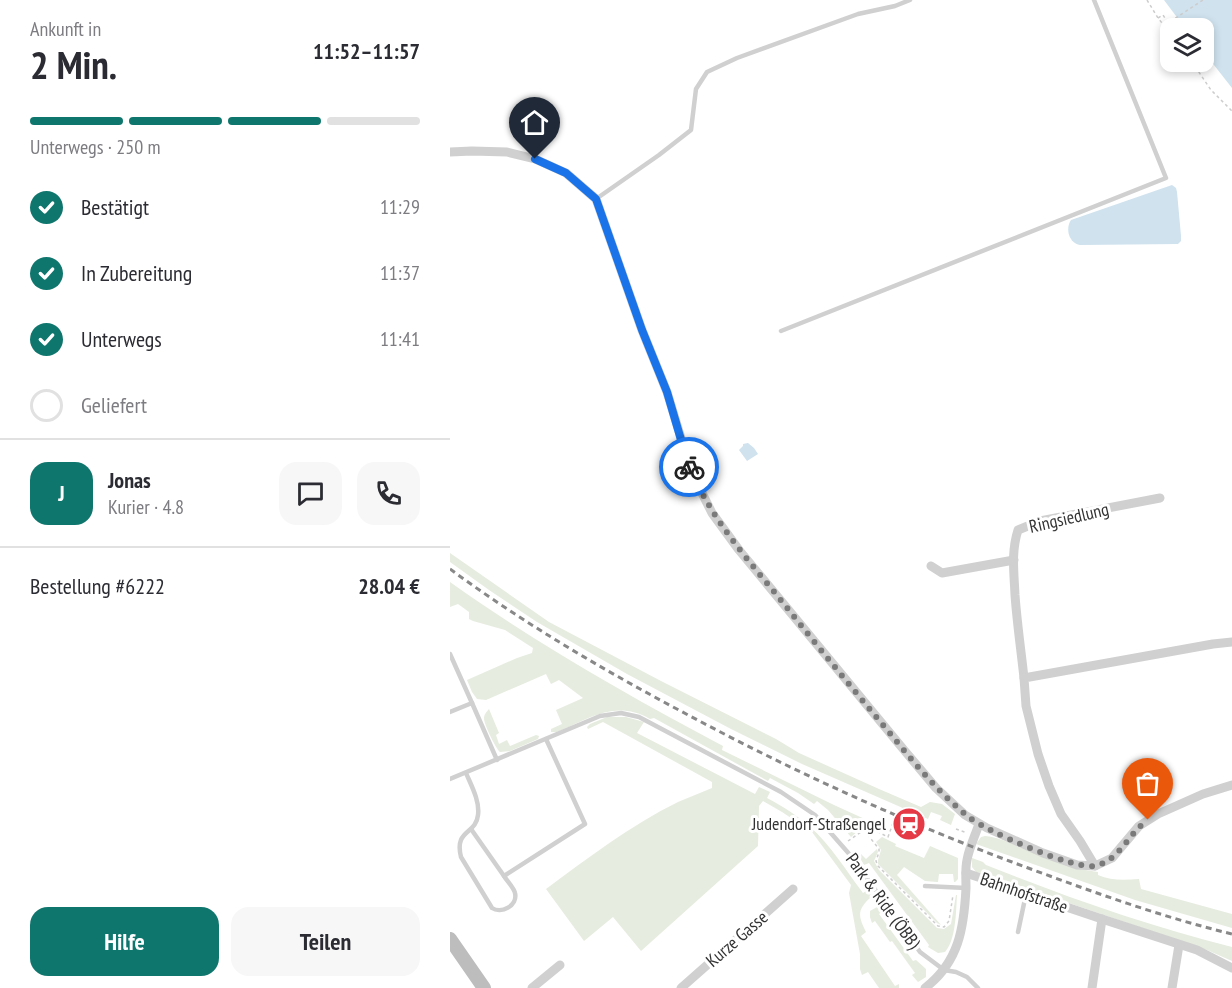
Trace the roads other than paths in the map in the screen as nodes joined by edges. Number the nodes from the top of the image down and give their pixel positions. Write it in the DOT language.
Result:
graph roads {
  1 [pos="909,0"];
  2 [pos="1094,0"];
  3 [pos="450,152"];
  4 [pos="596,199"];
  5 [pos="781,331"];
  6 [pos="1160,498"];
  7 [pos="1014,560"];
  8 [pos="931,567"];
  9 [pos="1232,642"];
  10 [pos="450,654"];
  11 [pos="1024,678"];
  12 [pos="472,703"];
  13 [pos="450,712"];
  14 [pos="546,739"];
  15 [pos="497,760"];
  16 [pos="465,773"];
  17 [pos="450,779"];
  18 [pos="1232,785"];
  19 [pos="979,824"];
  20 [pos="471,829"];
  21 [pos="1095,866"];
  22 [pos="966,873"];
  23 [pos="504,876"];
  24 [pos="925,886"];
  25 [pos="966,888"];
  26 [pos="793,889"];
  27 [pos="1026,894"];
  28 [pos="1102,919"];
  29 [pos="1018,932"];
  30 [pos="450,939"];
  31 [pos="1179,945"];
  32 [pos="560,965"];
  33 [pos="1232,968"];
  34 [pos="944,970"];
  35 [pos="933,982"];
  36 [pos="484,988"];
  37 [pos="532,988"];
  38 [pos="681,988"];
  39 [pos="925,988"];
  40 [pos="943,988"];
  41 [pos="978,988"];
  42 [pos="1092,988"];
  43 [pos="1172,988"];
  1 -- 4 [label="lane"];
  2 -- 5 [label="lane"];
  3 -- 4 [label="street"];
  4 -- 19 [label="street"];
  6 -- 7 [label="street, Ringsiedlung"];
  7 -- 8 [label="street"];
  7 -- 11 [label="street, Ringsiedlung"];
  9 -- 11 [label="street"];
  10 -- 12 [label="lane"];
  11 -- 21 [label="street, Ringsiedlung"];
  12 -- 13 [label="lane"];
  12 -- 15 [label="lane"];
  14 -- 15 [label="lane"];
  14 -- 23 [label="lane"];
  14 -- 34 [label="lane, Park & Ride (ÖBB)"];
  15 -- 16 [label="lane"];
  16 -- 17 [label="lane"];
  16 -- 20 [label="lane"];
  18 -- 21 [label="street"];
  19 -- 21 [label="street"];
  19 -- 22 [label="street"];
  20 -- 23 [label="lane"];
  20 -- 23 [label="lane"];
  22 -- 25 [label="street, Bahnhofstraße"];
  22 -- 27 [label="street, Bahnhofstraße"];
  24 -- 25 [label="lane"];
  25 -- 34 [label="street, Bahnhofstraße"];
  26 -- 38 [label="street, Kurze Gasse"];
  27 -- 28 [label="street, Bahnhofstraße"];
  27 -- 29 [label="lane"];
  28 -- 31 [label="street, Bahnhofstraße"];
  28 -- 42 [label="street"];
  30 -- 36 [label="main road"];
  31 -- 33 [label="street, Bahnhofstraße"];
  31 -- 43 [label="street"];
  32 -- 37 [label="street"];
  34 -- 35 [label="street, Bahnhofstraße"];
  34 -- 41 [label="lane, Park & Ride (ÖBB)"];
  35 -- 39 [label="street, Bahnhofstraße"];
  35 -- 40 [label="street"];
}
